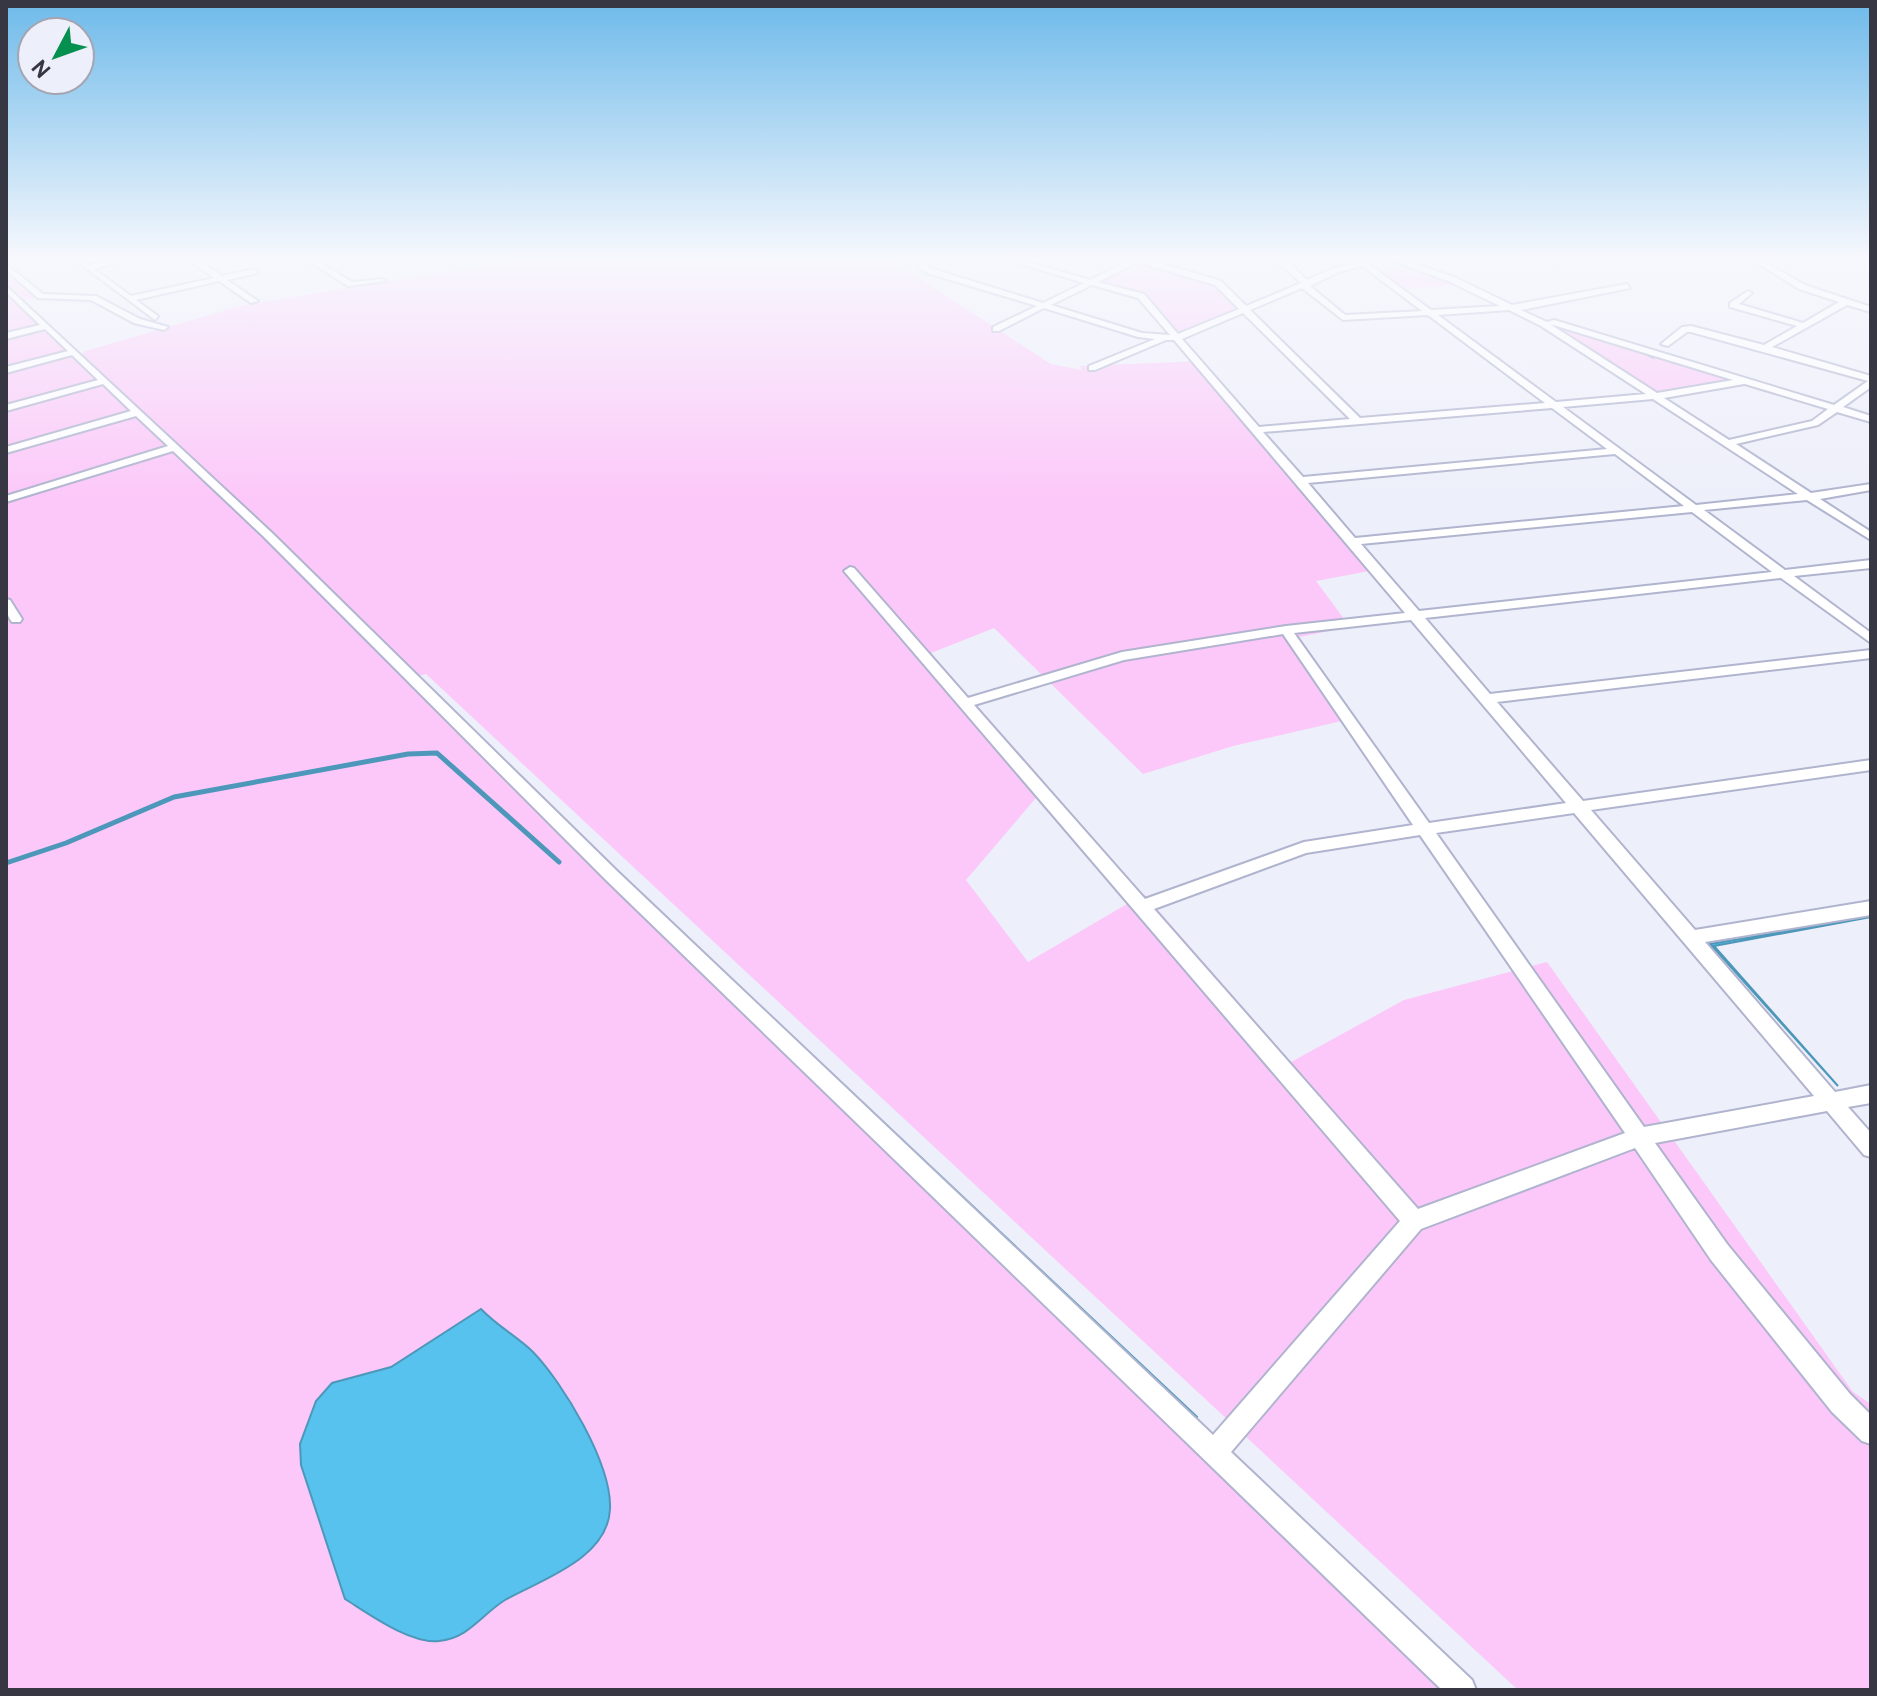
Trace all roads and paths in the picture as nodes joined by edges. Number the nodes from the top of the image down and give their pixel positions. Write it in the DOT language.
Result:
graph roads {
  1 [pos="59,338"];
  2 [pos="1170,338"];
  3 [pos="1273,338"];
  4 [pos="1465,338"];
  5 [pos="1562,338"];
  6 [pos="1602,338"];
  7 [pos="1673,338"];
  8 [pos="1727,338"];
  9 [pos="1782,338"];
  10 [pos="1665,344"];
  11 [pos="1765,348"];
  12 [pos="74,352"];
  13 [pos="1092,368"];
  14 [pos="6,370"];
  15 [pos="105,381"];
  16 [pos="1744,381"];
  17 [pos="1871,381"];
  18 [pos="1650,396"];
  19 [pos="1554,404"];
  20 [pos="6,408"];
  21 [pos="1837,409"];
  22 [pos="138,412"];
  23 [pos="1871,419"];
  24 [pos="1357,421"];
  25 [pos="1256,430"];
  26 [pos="1724,444"];
  27 [pos="175,447"];
  28 [pos="6,450"];
  29 [pos="1617,451"];
  30 [pos="1299,481"];
  31 [pos="1871,487"];
  32 [pos="1804,497"];
  33 [pos="6,499"];
  34 [pos="1694,508"];
  35 [pos="1871,537"];
  36 [pos="1351,542"];
  37 [pos="1871,545"];
  38 [pos="1871,564"];
  39 [pos="850,571"];
  40 [pos="1781,572"];
  41 [pos="6,603"];
  42 [pos="1413,615"];
  43 [pos="16,619"];
  44 [pos="1286,630"];
  45 [pos="1871,639"];
  46 [pos="1871,654"];
  47 [pos="1486,699"];
  48 [pos="965,703"];
  49 [pos="1871,765"];
  50 [pos="1576,805"];
  51 [pos="1425,828"];
  52 [pos="1142,907"];
  53 [pos="1871,908"];
  54 [pos="1691,937"];
  55 [pos="1871,1094"];
  56 [pos="1831,1101"];
  57 [pos="1640,1137"];
  58 [pos="1871,1148"];
  59 [pos="1414,1221"];
  60 [pos="1871,1432"];
  61 [pos="1215,1452"];
  62 [pos="1462,1690"];
  1 -- 12 [label="street"];
  2 -- 13 [label="street"];
  2 -- 25 [label="street"];
  3 -- 24 [label="street"];
  4 -- 19 [label="street"];
  5 -- 18 [label="street"];
  6 -- 16 [label="street"];
  7 -- 10 [label="street"];
  8 -- 11 [label="street"];
  9 -- 11 [label="street"];
  11 -- 17 [label="street"];
  12 -- 14 [label="street"];
  12 -- 15 [label="street"];
  15 -- 20 [label="street"];
  15 -- 22 [label="street"];
  16 -- 18 [label="street"];
  16 -- 21 [label="street"];
  17 -- 21 [label="street"];
  18 -- 19 [label="street"];
  18 -- 26 [label="street"];
  19 -- 24 [label="street"];
  19 -- 29 [label="street"];
  21 -- 23 [label="street"];
  21 -- 26 [label="street"];
  22 -- 27 [label="street"];
  22 -- 28 [label="street"];
  24 -- 25 [label="street"];
  25 -- 30 [label="street"];
  26 -- 32 [label="street"];
  27 -- 33 [label="street"];
  27 -- 61 [label="street"];
  29 -- 30 [label="street"];
  29 -- 34 [label="street"];
  30 -- 36 [label="street"];
  31 -- 32 [label="street"];
  32 -- 34 [label="street"];
  32 -- 35 [label="street"];
  32 -- 37 [label="street"];
  34 -- 36 [label="street"];
  34 -- 40 [label="street"];
  36 -- 42 [label="street"];
  38 -- 40 [label="street"];
  39 -- 48 [label="street"];
  40 -- 42 [label="street"];
  40 -- 45 [label="street"];
  41 -- 43 [label="street"];
  42 -- 44 [label="street"];
  42 -- 47 [label="street"];
  44 -- 48 [label="street"];
  44 -- 51 [label="street"];
  46 -- 47 [label="street"];
  47 -- 50 [label="street"];
  48 -- 52 [label="street"];
  49 -- 50 [label="street"];
  50 -- 51 [label="street"];
  50 -- 54 [label="street"];
  51 -- 52 [label="street"];
  51 -- 57 [label="street"];
  52 -- 59 [label="street"];
  53 -- 54 [label="street"];
  54 -- 56 [label="street"];
  55 -- 56 [label="street"];
  56 -- 57 [label="street"];
  56 -- 58 [label="street"];
  57 -- 59 [label="street"];
  57 -- 60 [label="street"];
  59 -- 61 [label="street"];
  61 -- 62 [label="street"];
}
